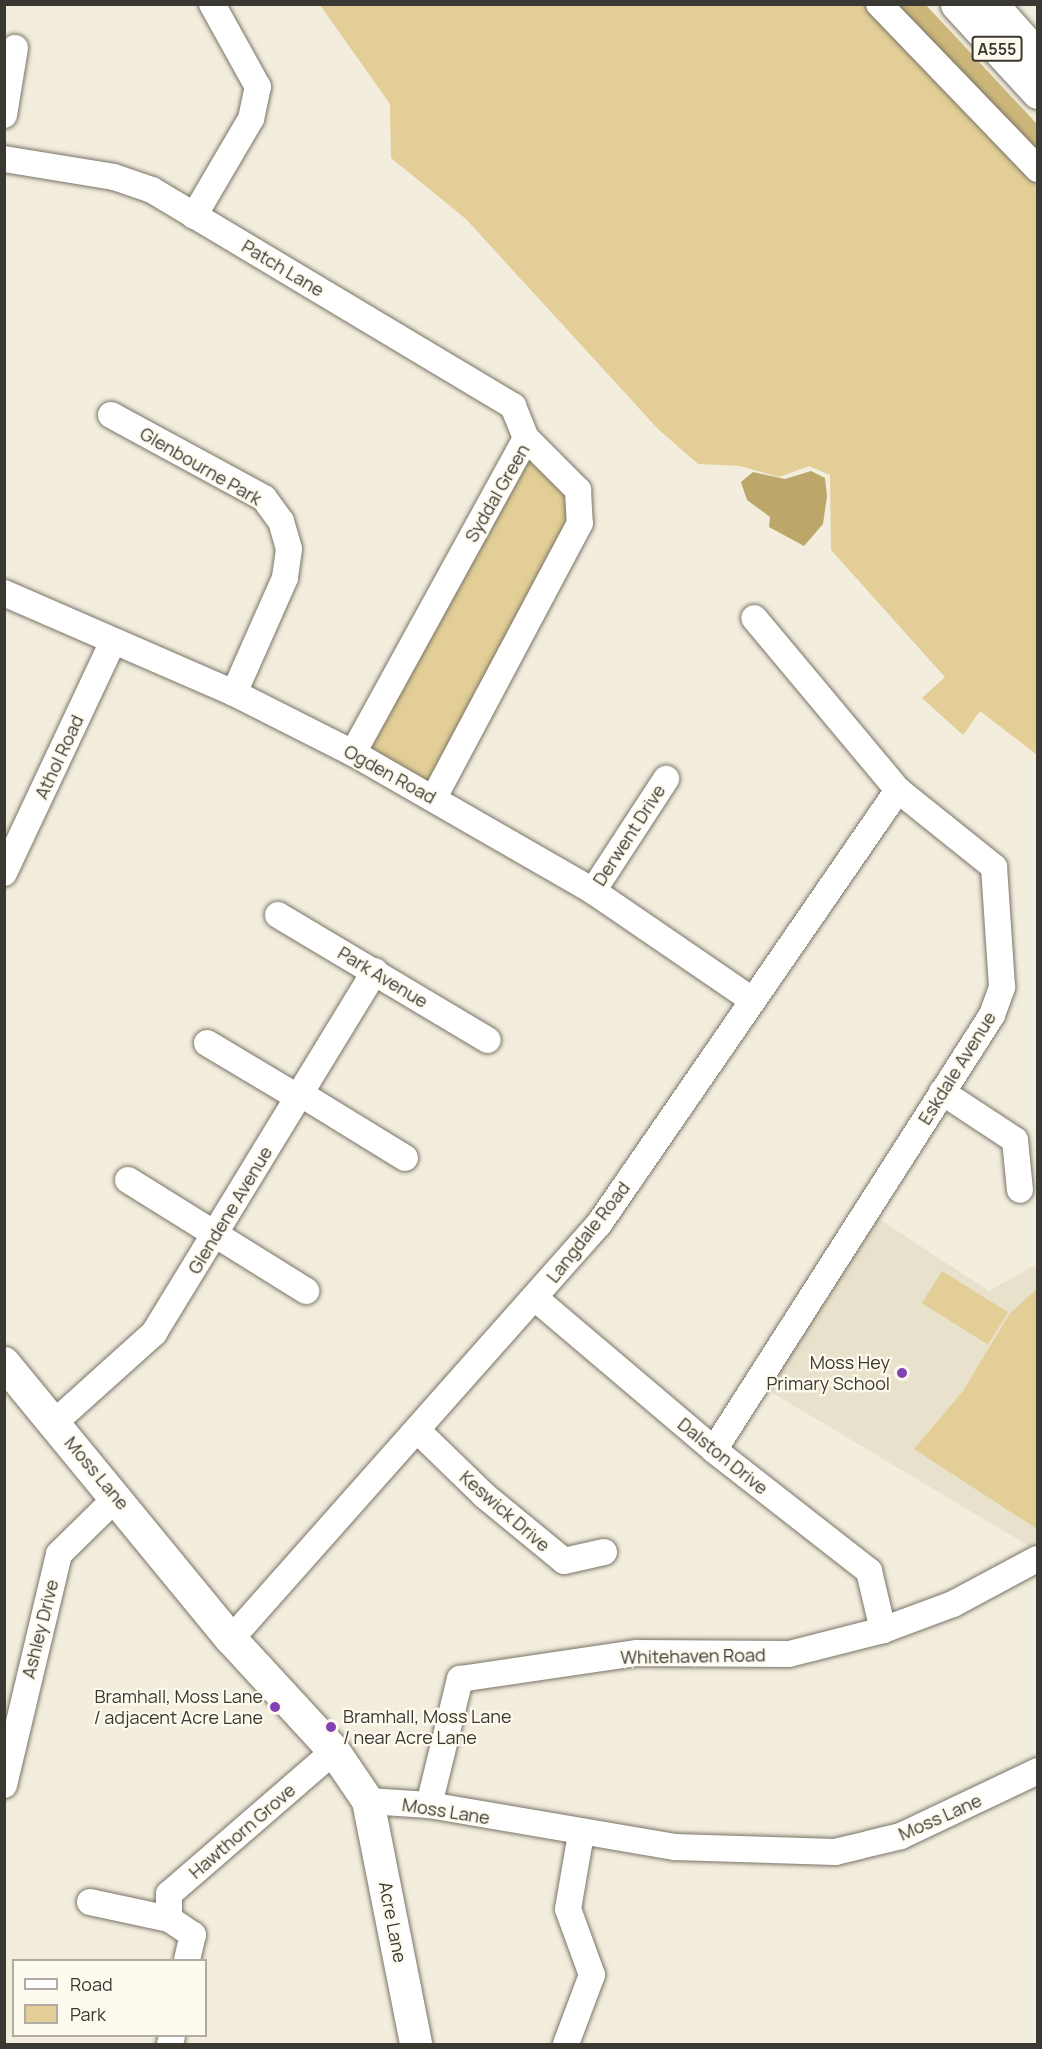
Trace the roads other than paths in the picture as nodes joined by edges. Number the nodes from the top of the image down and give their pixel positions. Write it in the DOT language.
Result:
graph roads {
  1 [pos="212,4"];
  2 [pos="879,4"];
  3 [pos="957,4"];
  4 [pos="991,4"];
  5 [pos="15,48"];
  6 [pos="1038,57"];
  7 [pos="1038,92"];
  8 [pos="4,115"];
  9 [pos="4,159"];
  10 [pos="1038,169"];
  11 [pos="194,216"];
  12 [pos="111,415"];
  13 [pos="526,438"];
  14 [pos="4,593"];
  15 [pos="754,618"];
  16 [pos="113,641"];
  17 [pos="234,693"];
  18 [pos="353,753"];
  19 [pos="666,778"];
  20 [pos="898,790"];
  21 [pos="434,798"];
  22 [pos="4,873"];
  23 [pos="592,891"];
  24 [pos="278,915"];
  25 [pos="375,971"];
  26 [pos="752,1000"];
  27 [pos="489,1040"];
  28 [pos="207,1043"];
  29 [pos="942,1092"];
  30 [pos="300,1096"];
  31 [pos="405,1158"];
  32 [pos="128,1180"];
  33 [pos="1020,1190"];
  34 [pos="215,1235"];
  35 [pos="306,1291"];
  36 [pos="535,1298"];
  37 [pos="4,1363"];
  38 [pos="54,1423"];
  39 [pos="418,1431"];
  40 [pos="714,1450"];
  41 [pos="117,1497"];
  42 [pos="604,1552"];
  43 [pos="1037,1558"];
  44 [pos="883,1630"];
  45 [pos="231,1639"];
  46 [pos="334,1751"];
  47 [pos="1038,1771"];
  48 [pos="4,1785"];
  49 [pos="368,1801"];
  50 [pos="429,1805"];
  51 [pos="581,1834"];
  52 [pos="90,1902"];
  53 [pos="169,1919"];
  54 [pos="188,1959"];
  55 [pos="416,2044"];
  56 [pos="566,2044"];
  1 -- 11 [label="street"];
  2 -- 10 [label="street"];
  3 -- 7 [label="highway, A555"];
  4 -- 6 [label="highway, A555"];
  5 -- 8 [label="street"];
  9 -- 11 [label="street, Patch Lane"];
  11 -- 13 [label="street, Patch Lane"];
  12 -- 17 [label="street, Glenbourne Park"];
  13 -- 18 [label="street, Syddal Green"];
  13 -- 21 [label="street, Syddal Green"];
  14 -- 16 [label="street, Ogden Road"];
  15 -- 20 [label="street, Eskdale Avenue"];
  16 -- 17 [label="street, Ogden Road"];
  16 -- 22 [label="street, Athol Road"];
  17 -- 18 [label="street, Ogden Road"];
  18 -- 21 [label="street, Ogden Road"];
  19 -- 23 [label="street, Derwent Drive"];
  20 -- 26 [label="street, Langdale Road"];
  20 -- 29 [label="street, Eskdale Avenue"];
  21 -- 23 [label="street, Ogden Road"];
  23 -- 26 [label="street, Ogden Road"];
  24 -- 25 [label="street, Park Avenue"];
  25 -- 27 [label="street, Park Avenue"];
  25 -- 30 [label="street, Glendene Avenue"];
  26 -- 36 [label="street, Langdale Road"];
  28 -- 30 [label="street"];
  29 -- 33 [label="street"];
  29 -- 40 [label="street, Eskdale Avenue"];
  30 -- 31 [label="street"];
  30 -- 34 [label="street, Glendene Avenue"];
  32 -- 34 [label="street"];
  34 -- 35 [label="street"];
  34 -- 38 [label="street, Glendene Avenue"];
  36 -- 39 [label="street, Langdale Road"];
  36 -- 40 [label="street, Dalston Drive"];
  37 -- 38 [label="main road, Moss Lane"];
  38 -- 41 [label="main road, Moss Lane"];
  39 -- 42 [label="street, Keswick Drive"];
  39 -- 45 [label="street, Langdale Road"];
  40 -- 44 [label="street, Dalston Drive"];
  41 -- 45 [label="main road, Moss Lane"];
  41 -- 48 [label="street, Ashley Drive"];
  43 -- 44 [label="street, Whitehaven Road"];
  44 -- 50 [label="street, Whitehaven Road"];
  45 -- 46 [label="main road, Moss Lane"];
  46 -- 49 [label="main road, Moss Lane"];
  46 -- 53 [label="street, Hawthorn Grove"];
  47 -- 51 [label="street, Moss Lane"];
  49 -- 50 [label="street, Moss Lane"];
  49 -- 55 [label="main road, Acre Lane"];
  50 -- 51 [label="street, Moss Lane"];
  51 -- 56 [label="street"];
  52 -- 53 [label="street"];
  53 -- 54 [label="street"];
}
